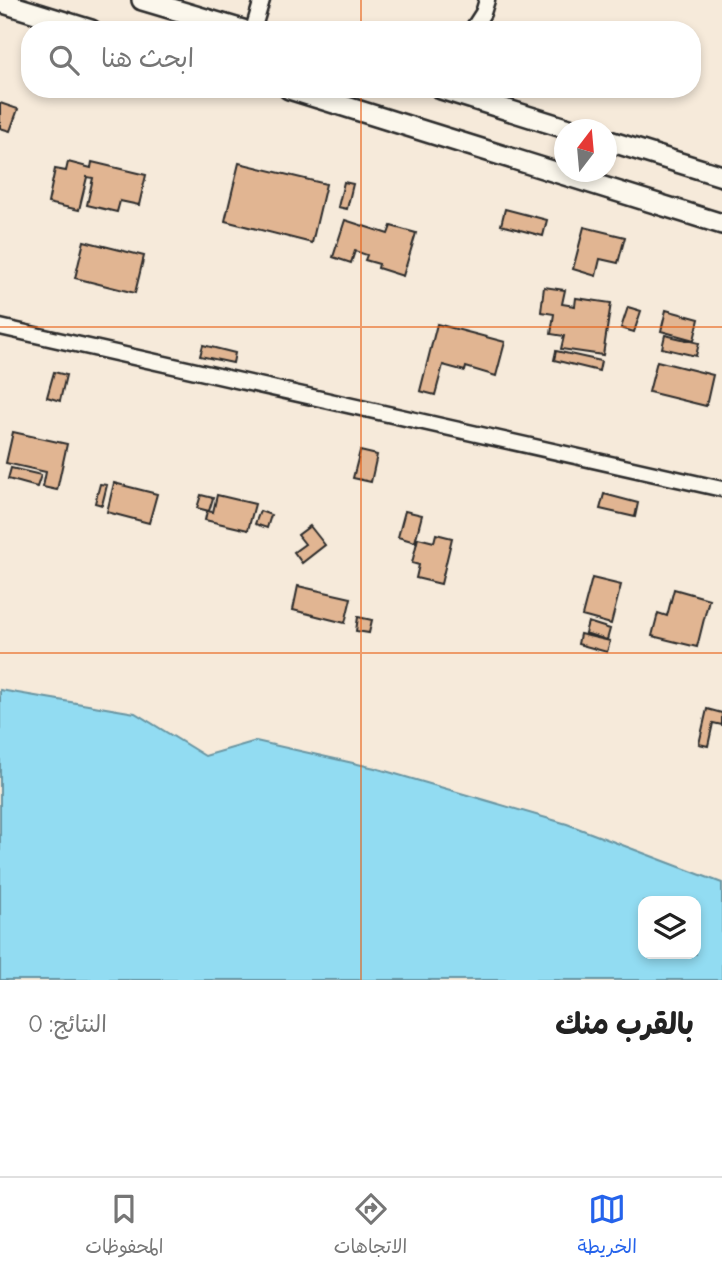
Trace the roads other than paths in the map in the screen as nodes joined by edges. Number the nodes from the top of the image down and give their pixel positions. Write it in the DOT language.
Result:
graph roads {
  1 [pos="142,0"];
  2 [pos="262,0"];
  3 [pos="487,0"];
  4 [pos="0,2"];
  5 [pos="62,21"];
  6 [pos="213,21"];
  7 [pos="256,21"];
  8 [pos="478,21"];
  9 [pos="318,98"];
  10 [pos="470,98"];
  11 [pos="554,124"];
  12 [pos="617,143"];
  13 [pos="722,176"];
  14 [pos="722,224"];
  15 [pos="0,327"];
  16 [pos="722,489"];
  1 -- 6 [label="main road"];
  2 -- 7 [label="street"];
  3 -- 8 [label="street"];
  4 -- 5 [label="main road"];
  9 -- 14 [label="main road"];
  10 -- 11 [label="main road"];
  12 -- 13 [label="main road"];
  15 -- 16 [label="street"];
}
